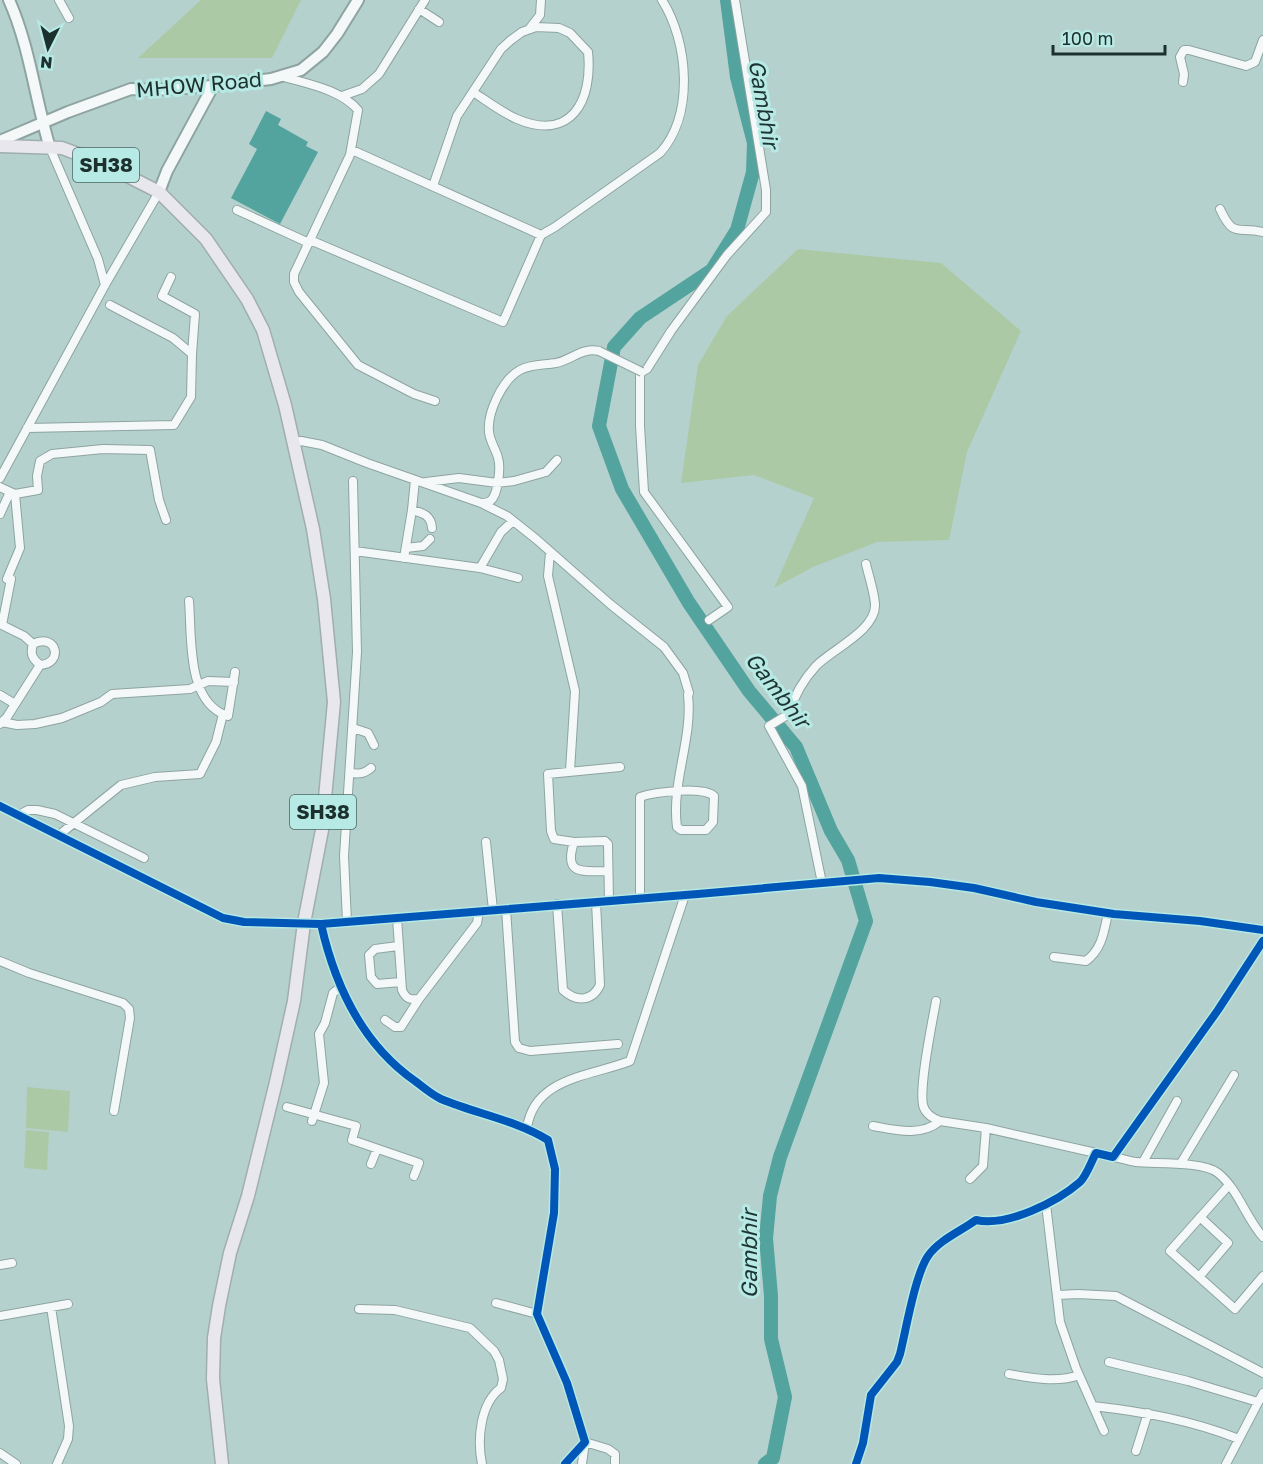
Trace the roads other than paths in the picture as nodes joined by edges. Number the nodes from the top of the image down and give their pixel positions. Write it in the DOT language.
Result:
graph roads {
  1 [pos="9,0"];
  2 [pos="59,0"];
  3 [pos="358,0"];
  4 [pos="424,0"];
  5 [pos="541,0"];
  6 [pos="662,0"];
  7 [pos="735,0"];
  8 [pos="419,9"];
  9 [pos="69,18"];
  10 [pos="439,22"];
  11 [pos="529,29"];
  12 [pos="1263,40"];
  13 [pos="286,75"];
  14 [pos="1183,82"];
  15 [pos="213,86"];
  16 [pos="473,92"];
  17 [pos="342,96"];
  18 [pos="42,124"];
  19 [pos="0,141"];
  20 [pos="0,146"];
  21 [pos="50,148"];
  22 [pos="352,150"];
  23 [pos="433,186"];
  24 [pos="159,192"];
  25 [pos="1220,209"];
  26 [pos="237,210"];
  27 [pos="1263,232"];
  28 [pos="541,235"];
  29 [pos="309,241"];
  30 [pos="171,277"];
  31 [pos="105,285"];
  32 [pos="110,305"];
  33 [pos="192,354"];
  34 [pos="642,372"];
  35 [pos="435,401"];
  36 [pos="27,428"];
  37 [pos="292,442"];
  38 [pos="557,460"];
  39 [pos="0,478"];
  40 [pos="353,481"];
  41 [pos="418,482"];
  42 [pos="497,483"];
  43 [pos="0,487"];
  44 [pos="13,493"];
  45 [pos="481,503"];
  46 [pos="412,510"];
  47 [pos="0,514"];
  48 [pos="166,520"];
  49 [pos="513,521"];
  50 [pos="432,528"];
  51 [pos="430,539"];
  52 [pos="406,548"];
  53 [pos="355,551"];
  54 [pos="550,552"];
  55 [pos="404,558"];
  56 [pos="866,564"];
  57 [pos="480,568"];
  58 [pos="518,578"];
  59 [pos="0,598"];
  60 [pos="189,601"];
  61 [pos="6,608"];
  62 [pos="709,620"];
  63 [pos="1,625"];
  64 [pos="33,644"];
  65 [pos="40,665"];
  66 [pos="235,672"];
  67 [pos="234,682"];
  68 [pos="198,687"];
  69 [pos="0,694"];
  70 [pos="15,704"];
  71 [pos="222,714"];
  72 [pos="1,723"];
  73 [pos="353,728"];
  74 [pos="374,746"];
  75 [pos="620,767"];
  76 [pos="371,768"];
  77 [pos="570,771"];
  78 [pos="350,773"];
  79 [pos="676,792"];
  80 [pos="0,806"];
  81 [pos="20,815"];
  82 [pos="74,824"];
  83 [pos="59,835"];
  84 [pos="486,842"];
  85 [pos="574,842"];
  86 [pos="144,858"];
  87 [pos="608,871"];
  88 [pos="822,883"];
  89 [pos="685,895"];
  90 [pos="640,898"];
  91 [pos="609,901"];
  92 [pos="596,902"];
  93 [pos="556,904"];
  94 [pos="506,909"];
  95 [pos="493,910"];
  96 [pos="479,911"];
  97 [pos="1108,913"];
  98 [pos="397,918"];
  99 [pos="347,922"];
  100 [pos="304,923"];
  101 [pos="321,924"];
  102 [pos="1263,930"];
  103 [pos="1263,941"];
  104 [pos="398,946"];
  105 [pos="1053,957"];
  106 [pos="0,961"];
  107 [pos="400,982"];
  108 [pos="340,987"];
  109 [pos="419,999"];
  110 [pos="936,1001"];
  111 [pos="385,1020"];
  112 [pos="618,1044"];
  113 [pos="1234,1074"];
  114 [pos="1177,1101"];
  115 [pos="287,1107"];
  116 [pos="114,1111"];
  117 [pos="313,1118"];
  118 [pos="940,1121"];
  119 [pos="873,1126"];
  120 [pos="527,1128"];
  121 [pos="986,1128"];
  122 [pos="377,1149"];
  123 [pos="1096,1153"];
  124 [pos="1113,1157"];
  125 [pos="1143,1162"];
  126 [pos="1180,1163"];
  127 [pos="371,1164"];
  128 [pos="414,1176"];
  129 [pos="970,1179"];
  130 [pos="1229,1185"];
  131 [pos="1046,1204"];
  132 [pos="1200,1217"];
  133 [pos="1263,1237"];
  134 [pos="12,1263"];
  135 [pos="0,1265"];
  136 [pos="1263,1276"];
  137 [pos="1199,1277"];
  138 [pos="1058,1296"];
  139 [pos="496,1302"];
  140 [pos="68,1304"];
  141 [pos="51,1307"];
  142 [pos="359,1310"];
  143 [pos="537,1314"];
  144 [pos="0,1316"];
  145 [pos="1109,1362"];
  146 [pos="1263,1373"];
  147 [pos="1009,1374"];
  148 [pos="1079,1375"];
  149 [pos="1263,1393"];
  150 [pos="1258,1402"];
  151 [pos="1093,1406"];
  152 [pos="1148,1413"];
  153 [pos="1104,1431"];
  154 [pos="1239,1439"];
  155 [pos="585,1442"];
  156 [pos="1136,1451"];
  157 [pos="0,1453"];
  158 [pos="16,1464"];
  159 [pos="57,1464"];
  160 [pos="222,1464"];
  161 [pos="482,1464"];
  162 [pos="565,1464"];
  163 [pos="582,1464"];
  164 [pos="615,1464"];
  165 [pos="856,1464"];
  166 [pos="1226,1464"];
  1 -- 18 [label="main road"];
  2 -- 9 [label="street"];
  3 -- 13 [label="main road"];
  4 -- 8 [label="street"];
  5 -- 11 [label="street"];
  6 -- 28 [label="street"];
  7 -- 62 [label="street"];
  8 -- 10 [label="street"];
  8 -- 17 [label="street"];
  11 -- 16 [label="street"];
  11 -- 16 [label="street"];
  12 -- 14 [label="street"];
  13 -- 15 [label="main road, MHOW Road"];
  13 -- 17 [label="street"];
  15 -- 18 [label="main road, MHOW Road"];
  15 -- 24 [label="main road"];
  16 -- 23 [label="street"];
  17 -- 22 [label="street"];
  18 -- 19 [label="main road, MHOW Road"];
  18 -- 21 [label="main road"];
  20 -- 21 [label="main road, SH38"];
  21 -- 24 [label="main road, SH38"];
  21 -- 31 [label="street"];
  22 -- 23 [label="street"];
  22 -- 29 [label="street"];
  23 -- 28 [label="street"];
  24 -- 31 [label="street"];
  24 -- 37 [label="main road, SH38"];
  25 -- 27 [label="street"];
  26 -- 29 [label="street"];
  28 -- 29 [label="street"];
  29 -- 35 [label="street"];
  30 -- 33 [label="street"];
  31 -- 36 [label="street"];
  32 -- 33 [label="street"];
  33 -- 36 [label="street"];
  34 -- 42 [label="street, bridge"];
  36 -- 39 [label="street"];
  37 -- 41 [label="street"];
  37 -- 100 [label="main road, SH38"];
  38 -- 42 [label="street"];
  40 -- 53 [label="street"];
  41 -- 42 [label="street"];
  41 -- 45 [label="street"];
  41 -- 46 [label="street"];
  42 -- 45 [label="street"];
  43 -- 44 [label="street"];
  44 -- 47 [label="street"];
  44 -- 48 [label="street"];
  44 -- 61 [label="street"];
  45 -- 49 [label="street"];
  46 -- 50 [label="street"];
  46 -- 52 [label="street"];
  49 -- 54 [label="street"];
  49 -- 57 [label="street"];
  51 -- 52 [label="street"];
  52 -- 55 [label="street"];
  53 -- 55 [label="street"];
  53 -- 73 [label="street"];
  54 -- 77 [label="street"];
  54 -- 79 [label="street"];
  55 -- 57 [label="street"];
  56 -- 88 [label="street"];
  57 -- 58 [label="street"];
  59 -- 61 [label="street"];
  60 -- 68 [label="street"];
  61 -- 63 [label="street"];
  63 -- 64 [label="street"];
  64 -- 65 [label="street"];
  64 -- 65 [label="street"];
  65 -- 70 [label="street"];
  66 -- 67 [label="street"];
  67 -- 68 [label="street"];
  67 -- 71 [label="street"];
  68 -- 71 [label="street"];
  68 -- 72 [label="street"];
  69 -- 70 [label="street"];
  70 -- 72 [label="street"];
  71 -- 82 [label="street"];
  73 -- 74 [label="street"];
  73 -- 78 [label="street"];
  75 -- 77 [label="street"];
  76 -- 78 [label="street"];
  77 -- 85 [label="street"];
  78 -- 99 [label="street"];
  79 -- 79 [label="street"];
  79 -- 90 [label="street"];
  80 -- 81 [label="street"];
  81 -- 82 [label="street"];
  81 -- 83 [label="street"];
  82 -- 83 [label="street"];
  82 -- 86 [label="street"];
  83 -- 100 [label="street"];
  84 -- 95 [label="street"];
  85 -- 87 [label="street"];
  85 -- 87 [label="street"];
  87 -- 91 [label="street"];
  88 -- 89 [label="street"];
  88 -- 97 [label="street"];
  89 -- 90 [label="street"];
  89 -- 120 [label="street"];
  90 -- 91 [label="street"];
  91 -- 92 [label="street"];
  92 -- 93 [label="street"];
  92 -- 93 [label="street"];
  93 -- 94 [label="street"];
  94 -- 95 [label="street"];
  94 -- 112 [label="street"];
  95 -- 96 [label="street"];
  96 -- 98 [label="street"];
  96 -- 109 [label="street"];
  97 -- 102 [label="street"];
  97 -- 105 [label="street"];
  98 -- 99 [label="street"];
  98 -- 104 [label="street"];
  99 -- 101 [label="street"];
  100 -- 101 [label="street"];
  100 -- 160 [label="main road, SH38"];
  101 -- 108 [label="street"];
  103 -- 124 [label="street"];
  104 -- 107 [label="street"];
  104 -- 107 [label="street"];
  106 -- 116 [label="street"];
  107 -- 109 [label="street"];
  108 -- 117 [label="street"];
  108 -- 120 [label="street"];
  109 -- 111 [label="street"];
  110 -- 118 [label="street"];
  113 -- 126 [label="street"];
  114 -- 125 [label="street"];
  115 -- 117 [label="street"];
  117 -- 122 [label="street"];
  118 -- 119 [label="street"];
  118 -- 121 [label="street"];
  120 -- 143 [label="street"];
  121 -- 123 [label="street"];
  121 -- 129 [label="street"];
  122 -- 127 [label="street"];
  122 -- 128 [label="street"];
  123 -- 124 [label="street"];
  123 -- 131 [label="street"];
  124 -- 125 [label="street"];
  125 -- 126 [label="street"];
  126 -- 130 [label="street"];
  130 -- 132 [label="street"];
  130 -- 133 [label="street"];
  131 -- 138 [label="street"];
  131 -- 165 [label="street"];
  132 -- 137 [label="street"];
  132 -- 137 [label="street"];
  134 -- 135 [label="street"];
  136 -- 137 [label="street"];
  138 -- 146 [label="street"];
  138 -- 148 [label="street"];
  139 -- 143 [label="street"];
  140 -- 141 [label="street"];
  141 -- 144 [label="street"];
  141 -- 159 [label="street"];
  142 -- 161 [label="street"];
  143 -- 155 [label="street"];
  145 -- 150 [label="street"];
  147 -- 148 [label="street"];
  148 -- 151 [label="street"];
  149 -- 150 [label="street"];
  150 -- 154 [label="street"];
  151 -- 152 [label="street"];
  151 -- 153 [label="street"];
  152 -- 154 [label="street"];
  152 -- 156 [label="street"];
  154 -- 166 [label="street"];
  155 -- 162 [label="street"];
  155 -- 163 [label="street"];
  155 -- 164 [label="street"];
  157 -- 158 [label="street"];
}
